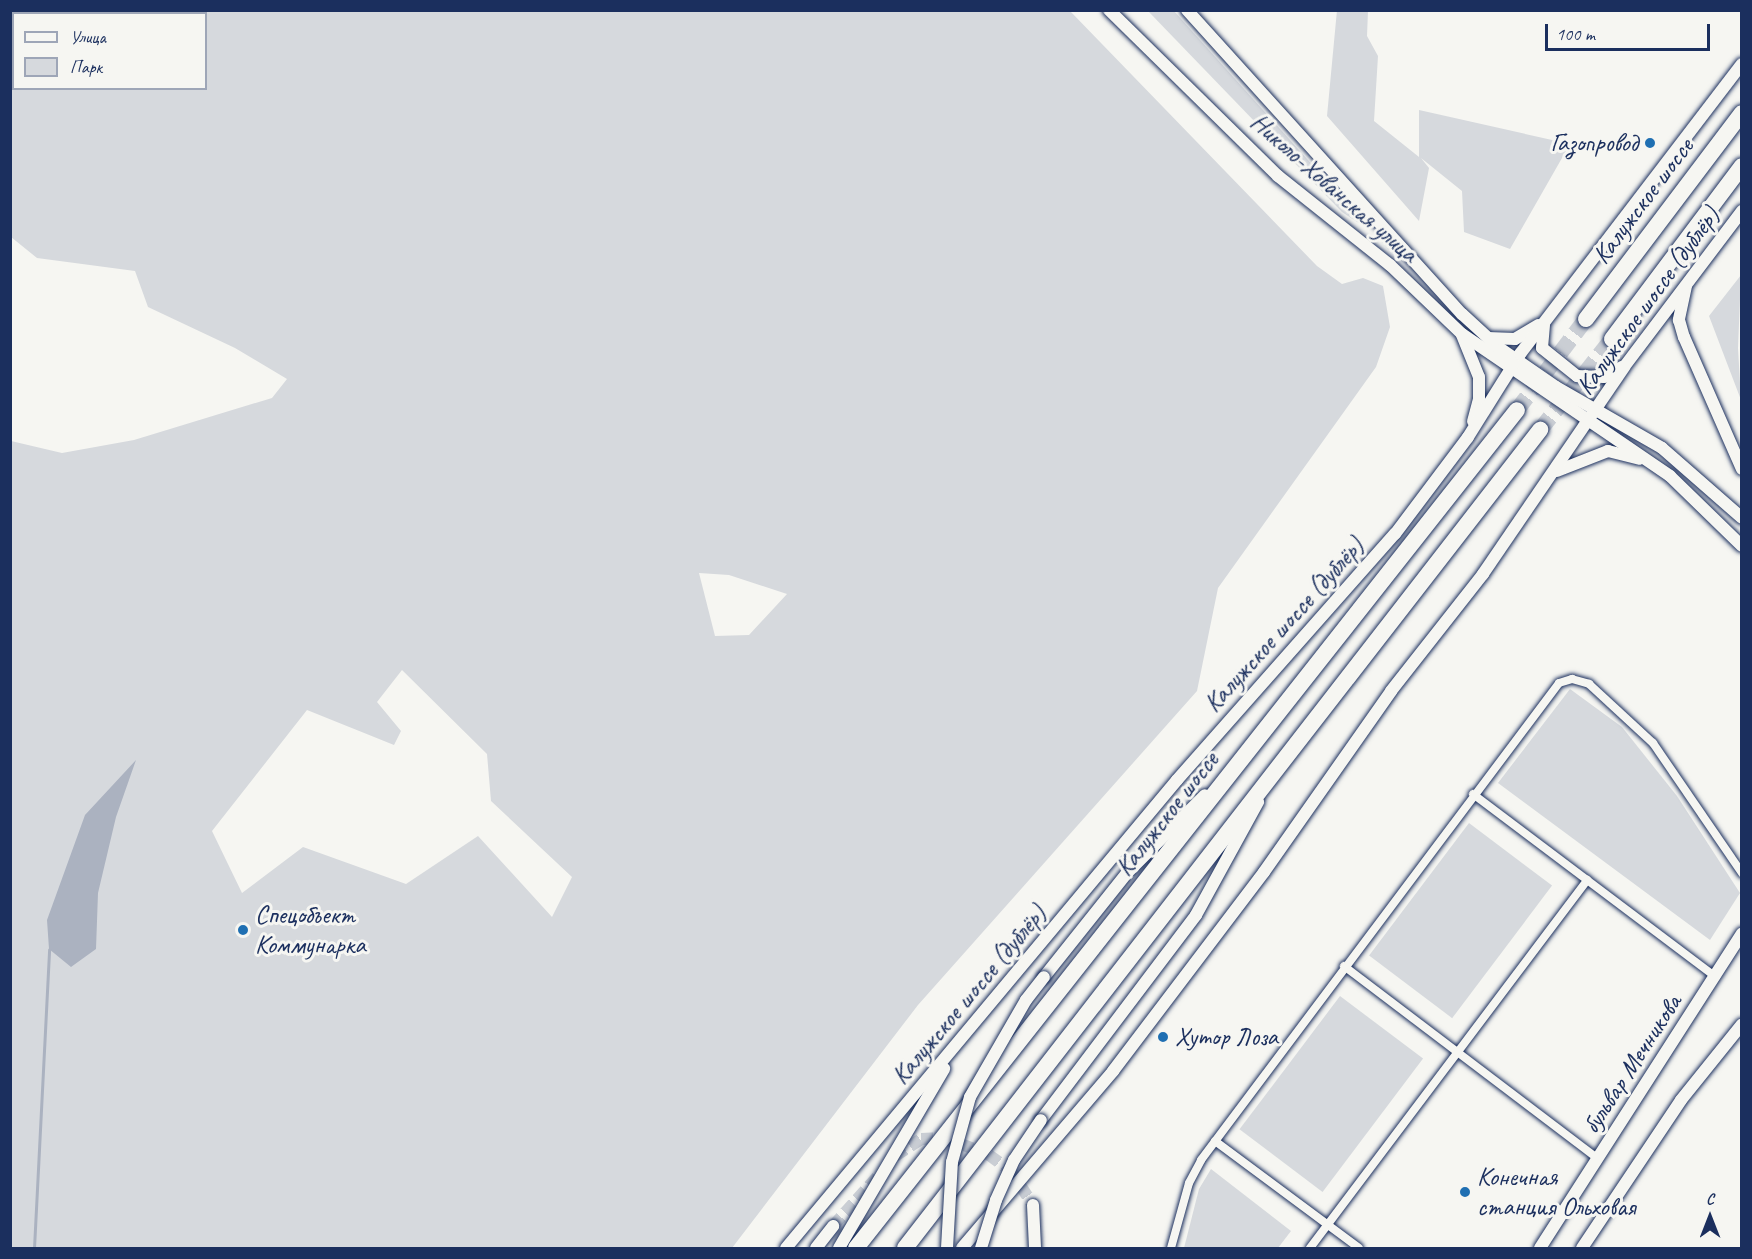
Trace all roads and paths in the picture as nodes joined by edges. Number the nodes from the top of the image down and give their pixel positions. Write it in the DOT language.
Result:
graph roads {
  1 [pos="1109,10"];
  2 [pos="1187,10"];
  3 [pos="1742,64"];
  4 [pos="1742,113"];
  5 [pos="1742,166"];
  6 [pos="1742,211"];
  7 [pos="1689,277"];
  8 [pos="1586,319"];
  9 [pos="1545,321"];
  10 [pos="1461,334"];
  11 [pos="1487,337"];
  12 [pos="1612,339"];
  13 [pos="1513,364"];
  14 [pos="1624,367"];
  15 [pos="1596,409"];
  16 [pos="1516,410"];
  17 [pos="1588,421"];
  18 [pos="1540,430"];
  19 [pos="1468,437"];
  20 [pos="1655,465"];
  21 [pos="1742,469"];
  22 [pos="1556,471"];
  23 [pos="1742,518"];
  24 [pos="1742,546"];
  25 [pos="1246,754"];
  26 [pos="1276,770"];
  27 [pos="1473,794"];
  28 [pos="1742,873"];
  29 [pos="1587,880"];
  30 [pos="1742,933"];
  31 [pos="1344,966"];
  32 [pos="1716,976"];
  33 [pos="1742,1024"];
  34 [pos="959,1045"];
  35 [pos="1457,1053"];
  36 [pos="1215,1141"];
  37 [pos="1597,1158"];
  38 [pos="1033,1204"];
  39 [pos="833,1226"];
  40 [pos="1327,1226"];
  41 [pos="786,1248"];
  42 [pos="816,1248"];
  43 [pos="839,1248"];
  44 [pos="856,1248"];
  45 [pos="905,1248"];
  46 [pos="947,1248"];
  47 [pos="962,1248"];
  48 [pos="981,1248"];
  49 [pos="1035,1248"];
  50 [pos="1172,1248"];
  51 [pos="1310,1248"];
  52 [pos="1359,1248"];
  53 [pos="1540,1248"];
  54 [pos="1582,1248"];
  1 -- 10 [label="main road, Николо-Хованская улица"];
  2 -- 11 [label="main road, Николо-Хованская улица"];
  3 -- 9 [label="main road, Калужское шоссе (дублёр)"];
  4 -- 8 [label="highway, Калужское шоссе"];
  5 -- 12 [label="highway"];
  6 -- 7 [label="main road, Калужское шоссе (дублёр)"];
  7 -- 14 [label="main road, Калужское шоссе (дублёр)"];
  7 -- 21 [label="main road"];
  9 -- 11 [label="main road"];
  9 -- 13 [label="main road, Калужское шоссе (дублёр)"];
  9 -- 14 [label="main road"];
  10 -- 13 [label="main road, Николо-Хованская улица"];
  10 -- 19 [label="main road"];
  11 -- 13 [label="main road, Николо-Хованская улица"];
  13 -- 15 [label="main road"];
  13 -- 17 [label="main road"];
  13 -- 19 [label="main road, Калужское шоссе (дублёр)"];
  14 -- 15 [label="main road, Калужское шоссе (дублёр)"];
  15 -- 17 [label="main road, Калужское шоссе (дублёр)"];
  15 -- 23 [label="main road"];
  16 -- 25 [label="highway, Калужское шоссе"];
  17 -- 20 [label="main road"];
  17 -- 22 [label="main road, Калужское шоссе (дублёр)"];
  18 -- 26 [label="highway"];
  19 -- 34 [label="main road, Калужское шоссе (дублёр)"];
  20 -- 22 [label="main road"];
  20 -- 24 [label="main road"];
  22 -- 47 [label="main road, Калужское шоссе (дублёр)"];
  25 -- 44 [label="highway, Калужское шоссе"];
  25 -- 46 [label="main road, bridge"];
  26 -- 45 [label="highway"];
  26 -- 48 [label="main road, bridge"];
  27 -- 28 [label="street"];
  27 -- 29 [label="street"];
  27 -- 31 [label="street"];
  29 -- 32 [label="street"];
  29 -- 35 [label="street"];
  30 -- 32 [label="main road, бульвар Мечникова"];
  31 -- 35 [label="street"];
  31 -- 36 [label="street"];
  32 -- 37 [label="main road, бульвар Мечникова"];
  33 -- 54 [label="main road"];
  34 -- 41 [label="main road, Калужское шоссе (дублёр)"];
  34 -- 43 [label="main road"];
  35 -- 37 [label="street"];
  35 -- 40 [label="street"];
  36 -- 40 [label="street"];
  36 -- 50 [label="street"];
  37 -- 53 [label="main road, бульвар Мечникова"];
  38 -- 49 [label="main road"];
  39 -- 42 [label="main road"];
  40 -- 51 [label="street"];
  40 -- 52 [label="street"];
}
